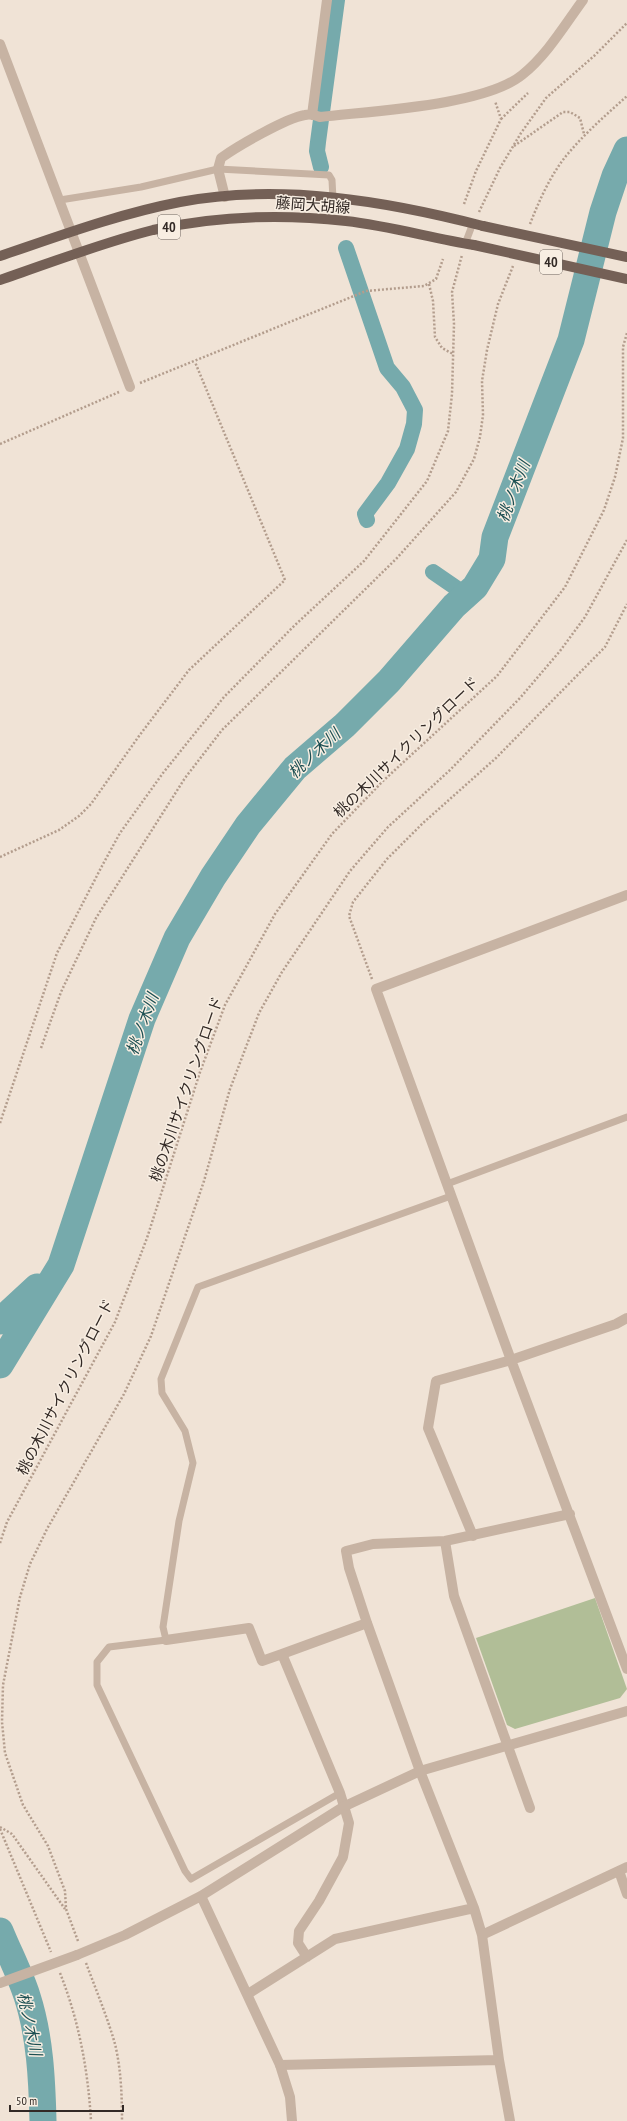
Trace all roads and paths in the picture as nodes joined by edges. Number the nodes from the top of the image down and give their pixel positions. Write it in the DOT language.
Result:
graph roads {
  1 [pos="327,0"];
  2 [pos="583,0"];
  3 [pos="627,22"];
  4 [pos="0,46"];
  5 [pos="490,91"];
  6 [pos="528,93"];
  7 [pos="627,96"];
  8 [pos="312,115"];
  9 [pos="501,120"];
  10 [pos="584,135"];
  11 [pos="512,147"];
  12 [pos="218,169"];
  13 [pos="225,196"];
  14 [pos="334,199"];
  15 [pos="60,200"];
  16 [pos="464,204"];
  17 [pos="478,224"];
  18 [pos="527,231"];
  19 [pos="71,232"];
  20 [pos="470,245"];
  21 [pos="78,253"];
  22 [pos="0,256"];
  23 [pos="627,257"];
  24 [pos="443,259"];
  25 [pos="514,263"];
  26 [pos="627,279"];
  27 [pos="0,280"];
  28 [pos="429,284"];
  29 [pos="627,333"];
  30 [pos="453,354"];
  31 [pos="195,362"];
  32 [pos="130,387"];
  33 [pos="0,444"];
  34 [pos="627,540"];
  35 [pos="627,604"];
  36 [pos="0,857"];
  37 [pos="627,895"];
  38 [pos="376,989"];
  39 [pos="41,1048"];
  40 [pos="627,1117"];
  41 [pos="0,1124"];
  42 [pos="447,1184"];
  43 [pos="451,1196"];
  44 [pos="627,1318"];
  45 [pos="511,1360"];
  46 [pos="570,1514"];
  47 [pos="473,1536"];
  48 [pos="445,1541"];
  49 [pos="0,1543"];
  50 [pos="367,1623"];
  51 [pos="166,1640"];
  52 [pos="282,1654"];
  53 [pos="627,1669"];
  54 [pos="627,1711"];
  55 [pos="508,1745"];
  56 [pos="420,1771"];
  57 [pos="340,1793"];
  58 [pos="343,1807"];
  59 [pos="530,1808"];
  60 [pos="0,1827"];
  61 [pos="623,1869"];
  62 [pos="627,1894"];
  63 [pos="201,1896"];
  64 [pos="474,1908"];
  65 [pos="66,1909"];
  66 [pos="482,1935"];
  67 [pos="80,1953"];
  68 [pos="307,1957"];
  69 [pos="0,1983"];
  70 [pos="248,1994"];
  71 [pos="499,2060"];
  72 [pos="280,2065"];
  73 [pos="122,2121"];
  74 [pos="292,2121"];
  75 [pos="510,2121"];
  1 -- 8 [label="street"];
  2 -- 5 [label="street"];
  3 -- 11 [label="path"];
  4 -- 15 [label="street"];
  5 -- 8 [label="street"];
  5 -- 9 [label="path"];
  6 -- 9 [label="path"];
  7 -- 10 [label="path"];
  8 -- 12 [label="street"];
  9 -- 16 [label="path"];
  10 -- 11 [label="path"];
  10 -- 18 [label="path"];
  11 -- 17 [label="path"];
  12 -- 13 [label="street"];
  12 -- 14 [label="lane"];
  12 -- 15 [label="lane"];
  13 -- 14 [label="main road, 藤岡大胡線 / 40"];
  13 -- 19 [label="main road, 藤岡大胡線 / 40"];
  14 -- 17 [label="main road, 藤岡大胡線 / 40"];
  15 -- 19 [label="street"];
  17 -- 20 [label="lane"];
  17 -- 23 [label="main road, 藤岡大胡線 / 40, bridge"];
  19 -- 21 [label="street"];
  19 -- 22 [label="main road, 藤岡大胡線 / 40"];
  20 -- 21 [label="main road, 藤岡大胡線 / 40"];
  20 -- 26 [label="main road, 藤岡大胡線 / 40, bridge"];
  20 -- 30 [label="path"];
  21 -- 27 [label="main road, 藤岡大胡線 / 40"];
  21 -- 32 [label="street"];
  24 -- 28 [label="path"];
  25 -- 39 [label="path"];
  28 -- 30 [label="path"];
  28 -- 31 [label="path"];
  29 -- 49 [label="path, 桃の木川サイクリングロード"];
  30 -- 41 [label="path"];
  31 -- 32 [label="path"];
  31 -- 36 [label="path"];
  32 -- 33 [label="path"];
  34 -- 65 [label="path"];
  35 -- 38 [label="path"];
  37 -- 38 [label="street"];
  38 -- 42 [label="street"];
  40 -- 42 [label="lane"];
  42 -- 43 [label="street"];
  43 -- 45 [label="street"];
  43 -- 51 [label="lane"];
  44 -- 45 [label="street"];
  45 -- 46 [label="street"];
  45 -- 47 [label="street"];
  46 -- 47 [label="street"];
  46 -- 53 [label="street"];
  47 -- 48 [label="street"];
  48 -- 50 [label="street"];
  48 -- 55 [label="street"];
  50 -- 52 [label="street"];
  50 -- 56 [label="street"];
  51 -- 52 [label="street"];
  51 -- 57 [label="lane"];
  52 -- 57 [label="street"];
  54 -- 55 [label="street"];
  55 -- 56 [label="street"];
  55 -- 59 [label="street"];
  56 -- 58 [label="street"];
  56 -- 64 [label="street"];
  57 -- 58 [label="street"];
  58 -- 63 [label="street"];
  58 -- 68 [label="street"];
  60 -- 65 [label="path"];
  61 -- 62 [label="street"];
  61 -- 66 [label="street"];
  63 -- 67 [label="street"];
  63 -- 70 [label="street"];
  64 -- 66 [label="street"];
  64 -- 68 [label="street"];
  65 -- 67 [label="path"];
  66 -- 71 [label="street"];
  67 -- 69 [label="street, bridge"];
  67 -- 73 [label="path"];
  68 -- 70 [label="street"];
  70 -- 72 [label="street"];
  71 -- 72 [label="street"];
  71 -- 75 [label="street"];
  72 -- 74 [label="street"];
}
